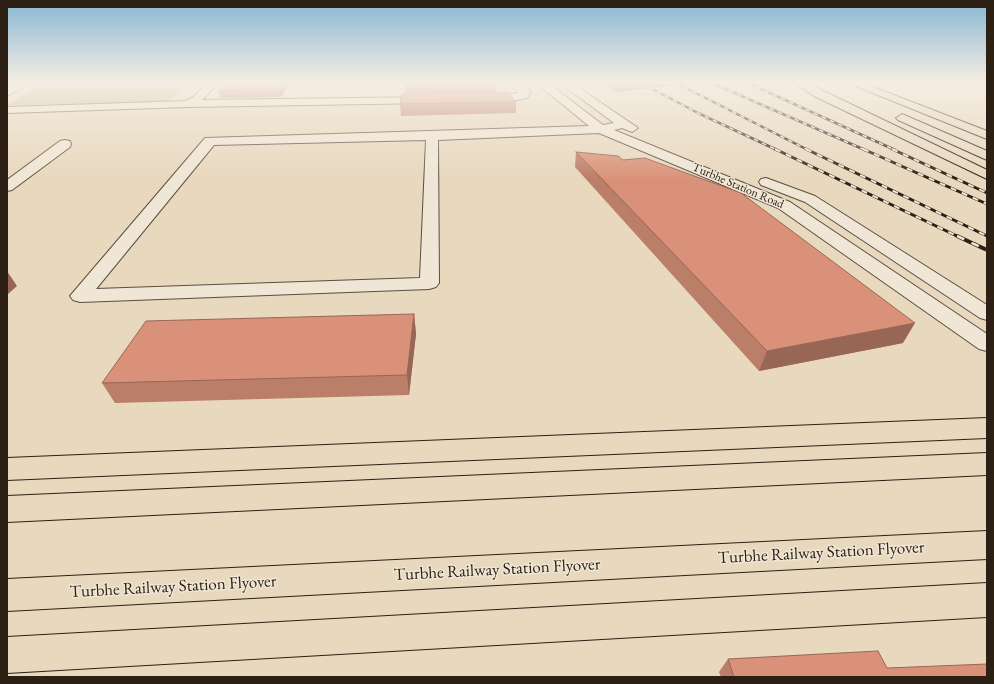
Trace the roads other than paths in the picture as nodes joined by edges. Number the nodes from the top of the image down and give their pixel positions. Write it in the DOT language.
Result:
graph roads {
  1 [pos="584,115"];
  2 [pos="611,115"];
  3 [pos="862,115"];
  4 [pos="896,115"];
  5 [pos="925,115"];
  6 [pos="624,124"];
  7 [pos="601,128"];
  8 [pos="987,135"];
  9 [pos="432,136"];
  10 [pos="65,144"];
  11 [pos="987,156"];
  12 [pos="987,175"];
  13 [pos="7,187"];
  14 [pos="987,314"];
  15 [pos="987,344"];
  16 [pos="987,428"];
  17 [pos="987,464"];
  18 [pos="7,470"];
  19 [pos="7,509"];
  20 [pos="987,545"];
  21 [pos="7,596"];
  22 [pos="987,600"];
  23 [pos="7,655"];
  1 -- 7 [label="street, Turbhe Station Road"];
  2 -- 6 [label="street, Turbhe Station Road"];
  3 -- 12 [label="main road"];
  4 -- 11 [label="main road"];
  5 -- 8 [label="main road"];
  6 -- 7 [label="street"];
  6 -- 14 [label="street, Turbhe Station Road"];
  7 -- 9 [label="street"];
  7 -- 15 [label="street, Turbhe Station Road"];
  9 -- 9 [label="street"];
  10 -- 13 [label="street"];
  16 -- 18 [label="main road"];
  17 -- 19 [label="main road"];
  20 -- 21 [label="main road, Turbhe Railway Station Flyover"];
  22 -- 23 [label="main road"];
}
